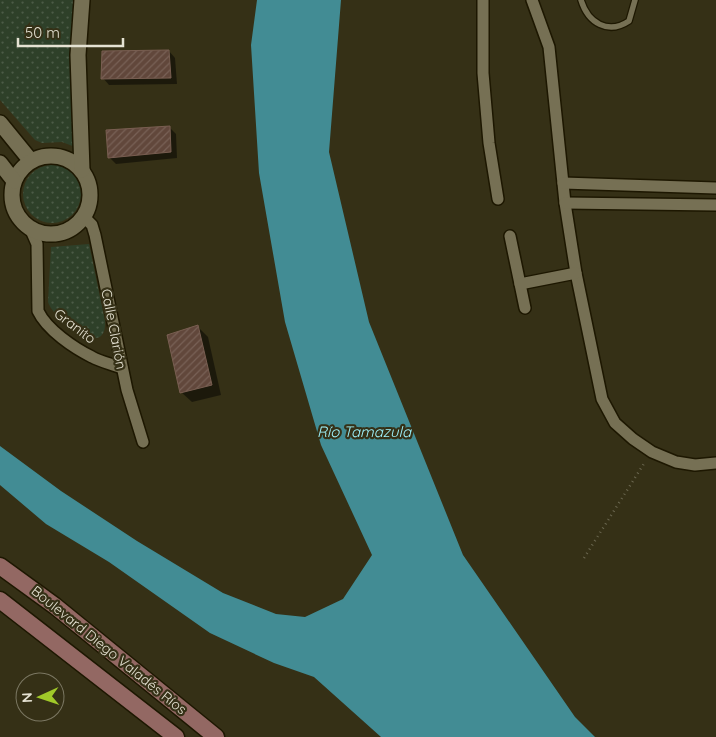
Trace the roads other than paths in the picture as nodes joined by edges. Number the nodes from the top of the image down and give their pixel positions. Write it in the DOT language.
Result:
graph roads {
  1 [pos="82,0"];
  2 [pos="483,0"];
  3 [pos="532,0"];
  4 [pos="581,0"];
  5 [pos="635,0"];
  6 [pos="0,122"];
  7 [pos="31,161"];
  8 [pos="0,163"];
  9 [pos="82,170"];
  10 [pos="14,181"];
  11 [pos="563,183"];
  12 [pos="716,188"];
  13 [pos="498,199"];
  14 [pos="565,203"];
  15 [pos="716,205"];
  16 [pos="84,217"];
  17 [pos="30,228"];
  18 [pos="510,236"];
  19 [pos="576,273"];
  20 [pos="520,284"];
  21 [pos="525,308"];
  22 [pos="122,368"];
  23 [pos="143,442"];
  24 [pos="716,463"];
  25 [pos="0,566"];
  26 [pos="0,600"];
  27 [pos="176,737"];
  28 [pos="216,737"];
  1 -- 9 [label="street"];
  2 -- 13 [label="street"];
  3 -- 11 [label="street"];
  4 -- 5 [label="lane"];
  6 -- 7 [label="street"];
  7 -- 9 [label="street"];
  7 -- 10 [label="street"];
  8 -- 10 [label="street"];
  9 -- 16 [label="street"];
  10 -- 17 [label="street"];
  11 -- 12 [label="street"];
  11 -- 14 [label="street"];
  14 -- 15 [label="street"];
  14 -- 19 [label="street"];
  16 -- 17 [label="street"];
  16 -- 22 [label="street, Calle Clarión"];
  17 -- 22 [label="street, Granito"];
  18 -- 20 [label="street"];
  19 -- 20 [label="street"];
  19 -- 24 [label="street"];
  20 -- 21 [label="street"];
  22 -- 23 [label="street, Calle Clarión"];
  25 -- 28 [label="main road, Boulevard Diego Valadés Ríos"];
  26 -- 27 [label="main road, Boulevard Diego Valadés Ríos"];
}
